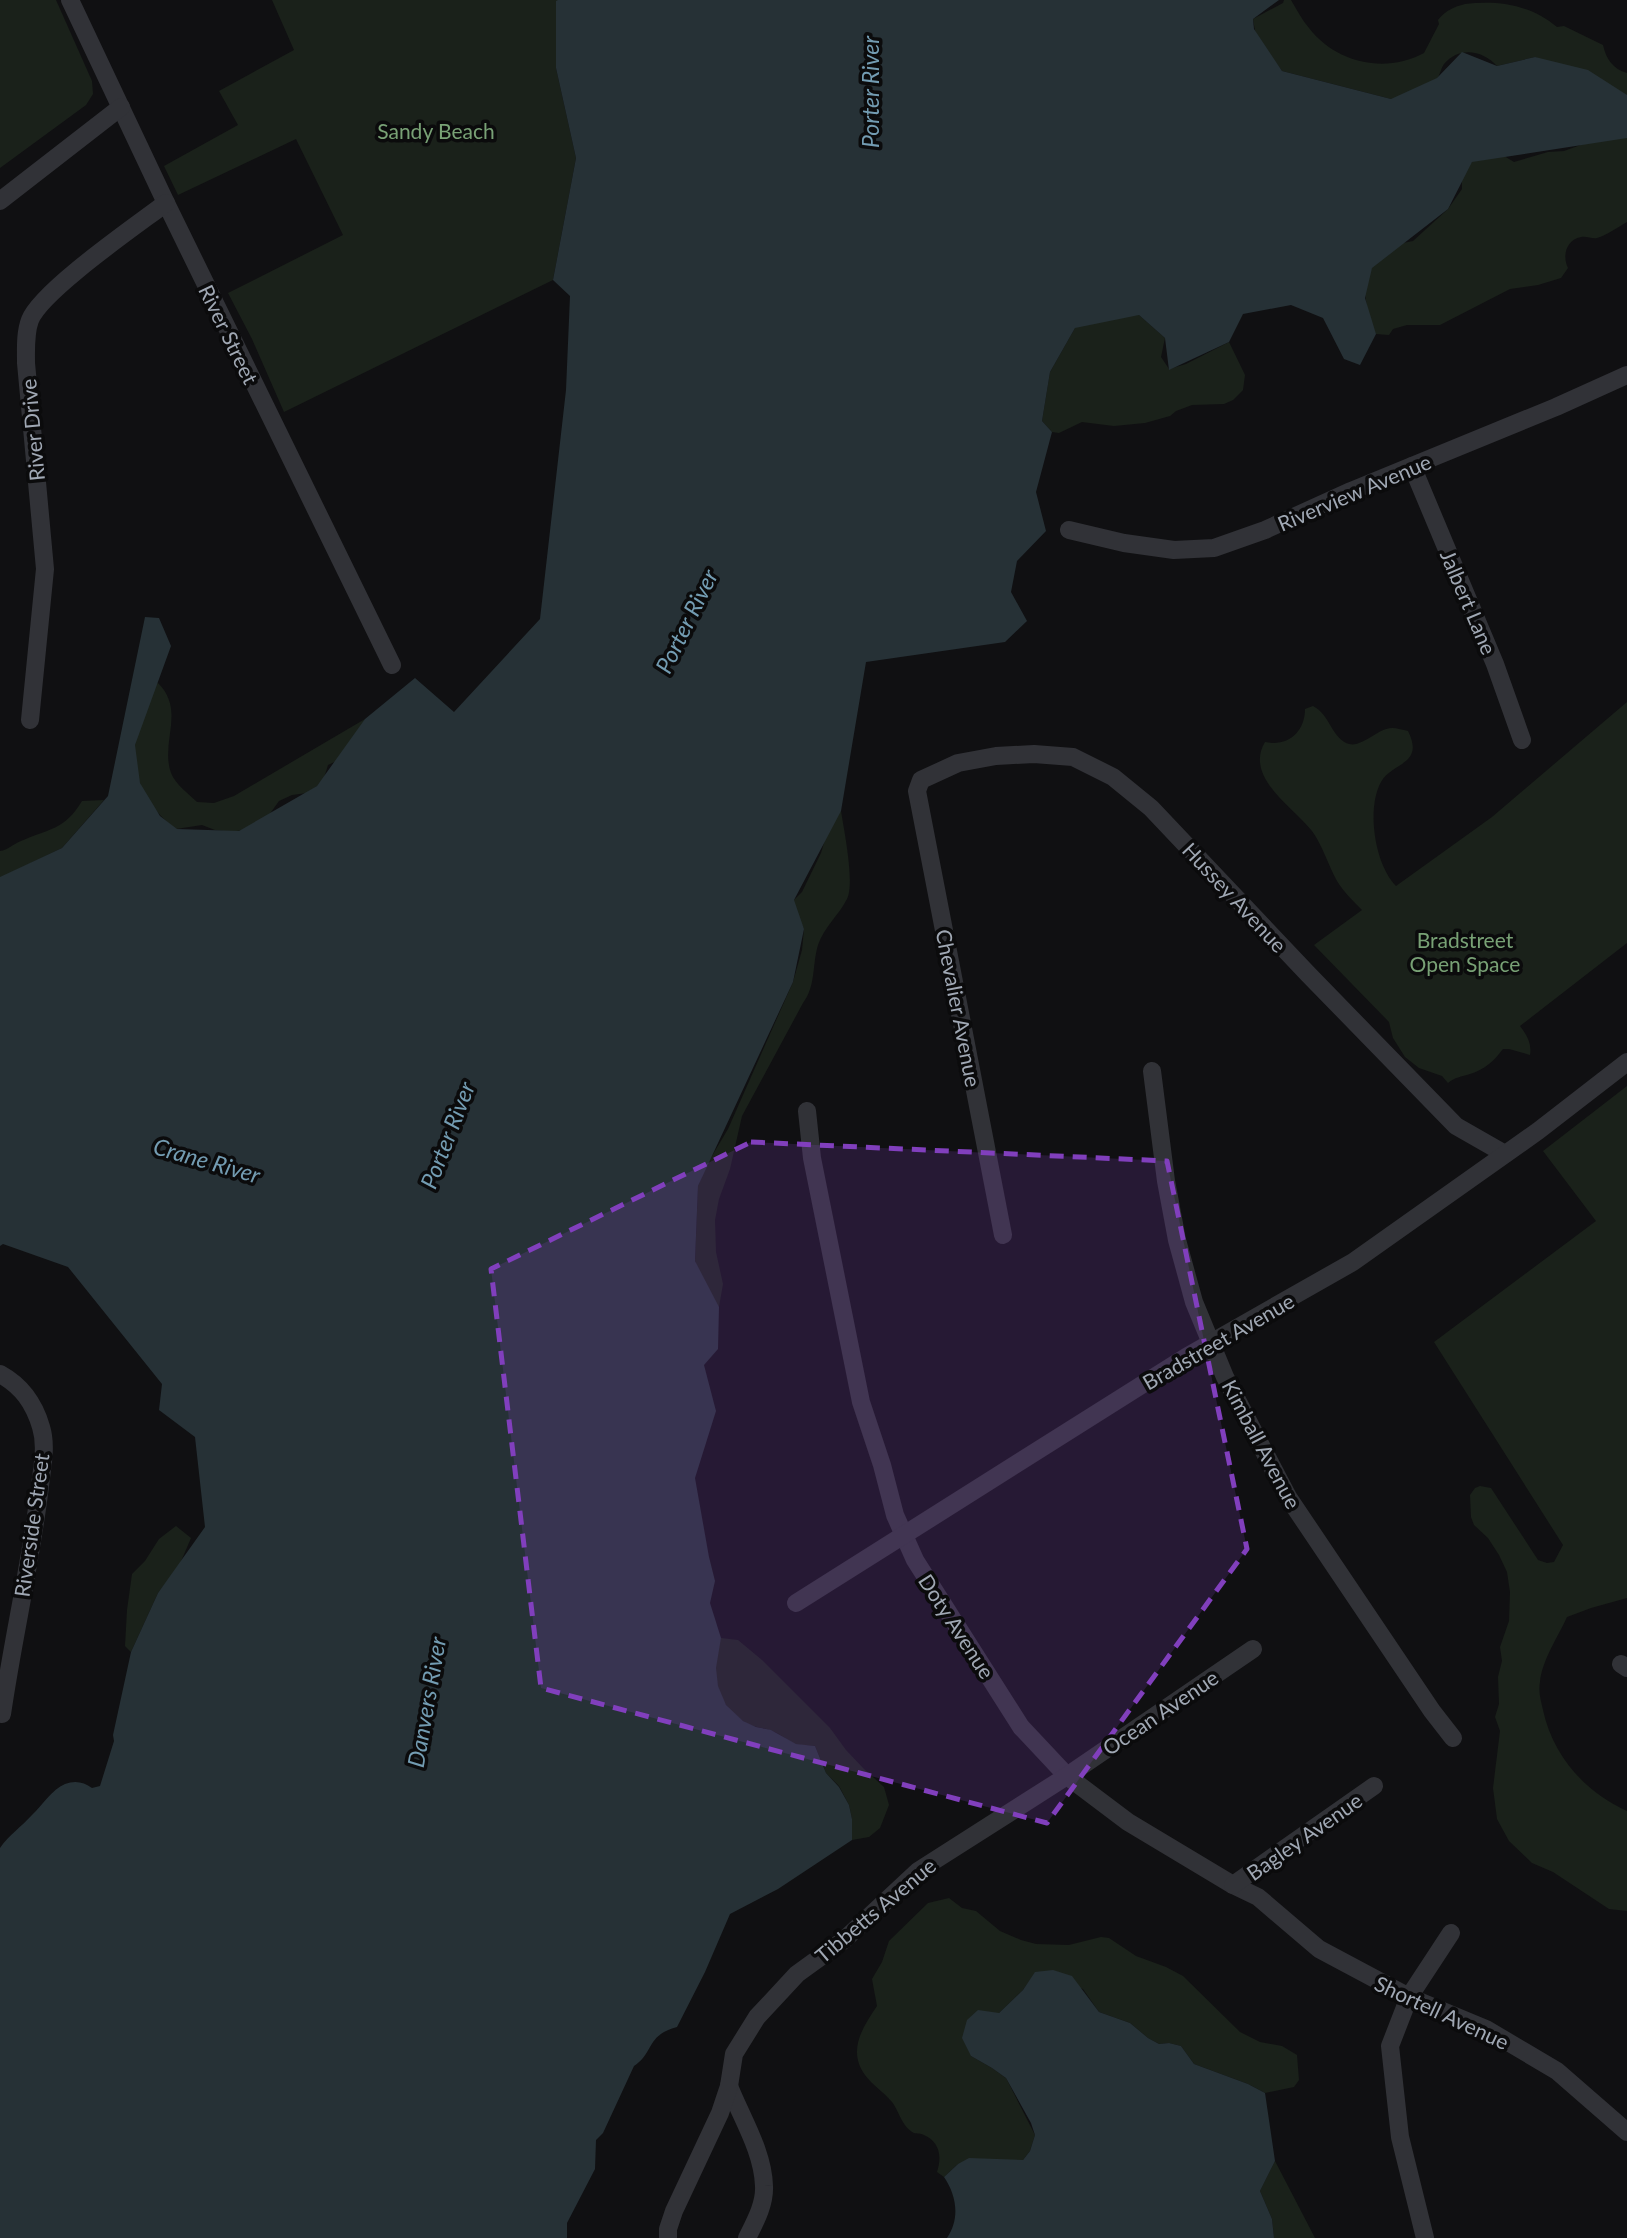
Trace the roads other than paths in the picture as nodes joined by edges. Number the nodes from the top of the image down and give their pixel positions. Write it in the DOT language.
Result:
graph roads {
  1 [pos="70,0"];
  2 [pos="121,107"];
  3 [pos="0,201"];
  4 [pos="166,204"];
  5 [pos="1627,375"];
  6 [pos="1412,466"];
  7 [pos="1069,530"];
  8 [pos="392,665"];
  9 [pos="30,720"];
  10 [pos="1522,740"];
  11 [pos="920,782"];
  12 [pos="1627,1062"];
  13 [pos="1152,1071"];
  14 [pos="807,1111"];
  15 [pos="1505,1154"];
  16 [pos="1003,1235"];
  17 [pos="1211,1343"];
  18 [pos="0,1374"];
  19 [pos="904,1537"];
  20 [pos="796,1603"];
  21 [pos="6,1649"];
  22 [pos="1253,1649"];
  23 [pos="2,1714"];
  24 [pos="1453,1738"];
  25 [pos="1067,1776"];
  26 [pos="1374,1786"];
  27 [pos="1233,1885"];
  28 [pos="1451,1933"];
  29 [pos="1319,1949"];
  30 [pos="1409,1997"];
  31 [pos="729,2086"];
  32 [pos="1627,2132"];
  33 [pos="668,2238"];
  34 [pos="747,2238"];
  35 [pos="1425,2238"];
  1 -- 2 [label="street, River Street"];
  2 -- 3 [label="street"];
  2 -- 4 [label="street, River Street"];
  4 -- 8 [label="street, River Street"];
  4 -- 9 [label="street, River Drive"];
  5 -- 6 [label="street, Riverview Avenue"];
  6 -- 7 [label="street, Riverview Avenue"];
  6 -- 10 [label="street, Jalbert Lane"];
  11 -- 15 [label="street, Hussey Avenue"];
  11 -- 16 [label="street, Chevalier Avenue"];
  12 -- 15 [label="street, Bradstreet Avenue"];
  13 -- 17 [label="street, Kimball Avenue"];
  14 -- 19 [label="street, Doty Avenue"];
  15 -- 17 [label="street, Bradstreet Avenue"];
  17 -- 19 [label="street, Bradstreet Avenue"];
  17 -- 24 [label="street, Kimball Avenue"];
  18 -- 21 [label="street, Riverside Street"];
  19 -- 20 [label="street, Bradstreet Avenue"];
  19 -- 25 [label="street, Doty Avenue"];
  21 -- 23 [label="street, Riverside Street"];
  22 -- 25 [label="street, Ocean Avenue"];
  25 -- 27 [label="street, Doty Avenue"];
  25 -- 31 [label="street, Tibbetts Avenue"];
  26 -- 27 [label="street, Bagley Avenue"];
  27 -- 29 [label="street, Doty Avenue"];
  28 -- 30 [label="street"];
  29 -- 30 [label="street, Shortell Avenue"];
  30 -- 32 [label="street, Shortell Avenue"];
  30 -- 35 [label="street"];
  31 -- 33 [label="street, Tibbetts Avenue"];
  31 -- 34 [label="street"];
}
